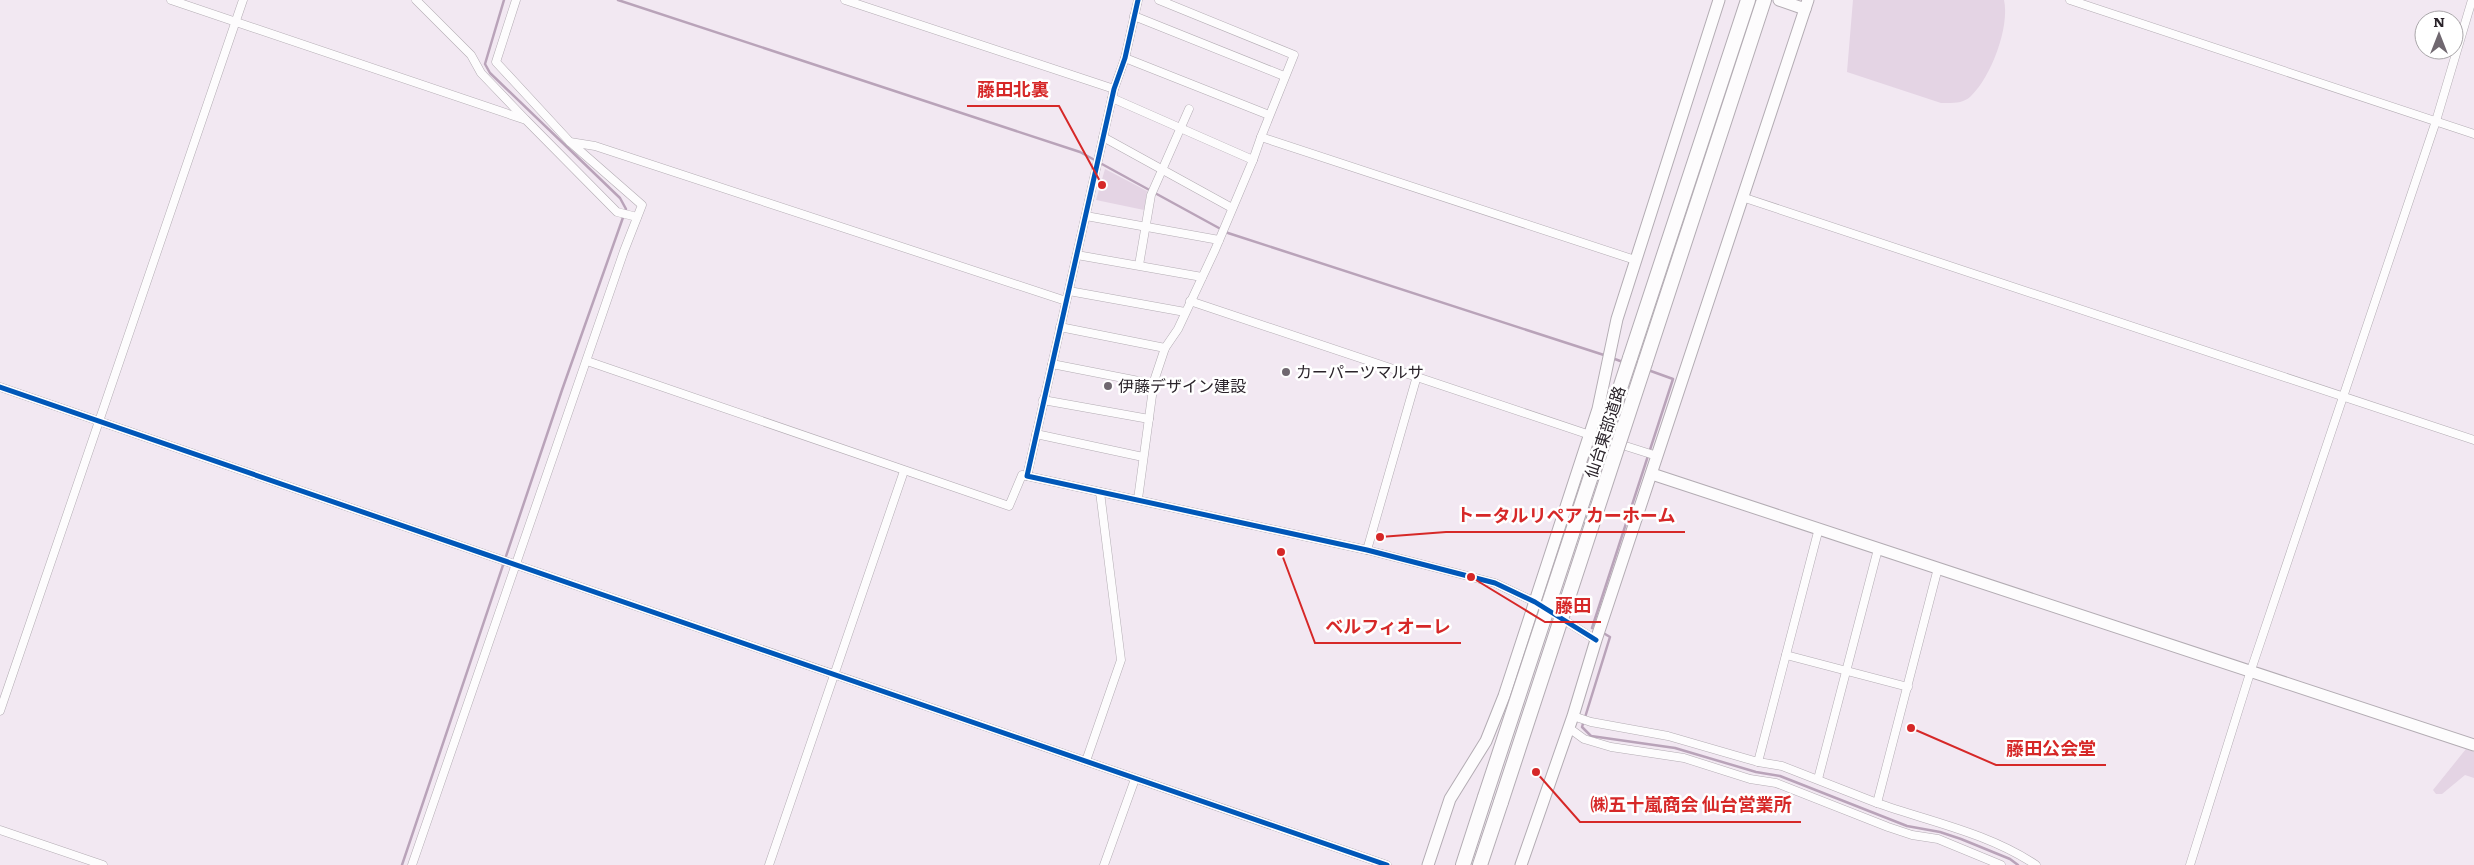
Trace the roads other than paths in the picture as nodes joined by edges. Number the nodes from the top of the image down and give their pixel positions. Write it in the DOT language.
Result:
graph roads {
  1 [pos="171,0"];
  2 [pos="243,0"];
  3 [pos="416,0"];
  4 [pos="516,0"];
  5 [pos="845,0"];
  6 [pos="1138,0"];
  7 [pos="1159,0"];
  8 [pos="1719,0"];
  9 [pos="1748,0"];
  10 [pos="1764,0"];
  11 [pos="1779,0"];
  12 [pos="2070,0"];
  13 [pos="2472,0"];
  14 [pos="1806,4"];
  15 [pos="1134,16"];
  16 [pos="236,22"];
  17 [pos="1125,58"];
  18 [pos="1284,76"];
  19 [pos="1114,89"];
  20 [pos="1112,98"];
  21 [pos="1189,109"];
  22 [pos="1270,115"];
  23 [pos="526,120"];
  24 [pos="2436,121"];
  25 [pos="1180,128"];
  26 [pos="2474,134"];
  27 [pos="1104,137"];
  28 [pos="1261,137"];
  29 [pos="570,142"];
  30 [pos="1253,160"];
  31 [pos="1162,168"];
  32 [pos="1742,197"];
  33 [pos="1232,208"];
  34 [pos="634,216"];
  35 [pos="1086,216"];
  36 [pos="1145,228"];
  37 [pos="1222,233"];
  38 [pos="1077,255"];
  39 [pos="1635,260"];
  40 [pos="1139,265"];
  41 [pos="1202,277"];
  42 [pos="1069,291"];
  43 [pos="1066,301"];
  44 [pos="1190,301"];
  45 [pos="1185,312"];
  46 [pos="1060,327"];
  47 [pos="1165,348"];
  48 [pos="587,361"];
  49 [pos="1052,364"];
  50 [pos="1417,376"];
  51 [pos="1154,384"];
  52 [pos="0,387"];
  53 [pos="2344,397"];
  54 [pos="1043,400"];
  55 [pos="1149,418"];
  56 [pos="98,421"];
  57 [pos="1036,434"];
  58 [pos="1590,434"];
  59 [pos="2474,440"];
  60 [pos="1651,454"];
  61 [pos="1143,457"];
  62 [pos="904,471"];
  63 [pos="1652,474"];
  64 [pos="1027,476"];
  65 [pos="1100,492"];
  66 [pos="1138,499"];
  67 [pos="1819,528"];
  68 [pos="1878,549"];
  69 [pos="1367,550"];
  70 [pos="513,563"];
  71 [pos="1938,568"];
  72 [pos="1535,602"];
  73 [pos="1596,640"];
  74 [pos="1786,655"];
  75 [pos="2251,670"];
  76 [pos="1847,672"];
  77 [pos="834,674"];
  78 [pos="1908,687"];
  79 [pos="0,711"];
  80 [pos="1574,716"];
  81 [pos="1569,728"];
  82 [pos="2474,745"];
  83 [pos="1086,761"];
  84 [pos="1758,762"];
  85 [pos="1135,779"];
  86 [pos="1818,779"];
  87 [pos="1877,803"];
  88 [pos="0,830"];
  89 [pos="1983,861"];
  90 [pos="103,865"];
  91 [pos="412,865"];
  92 [pos="769,865"];
  93 [pos="1104,865"];
  94 [pos="1387,865"];
  95 [pos="1428,865"];
  96 [pos="1463,865"];
  97 [pos="1480,865"];
  98 [pos="1521,865"];
  99 [pos="2001,865"];
  100 [pos="2036,865"];
  101 [pos="2190,865"];
  1 -- 16 [label="street"];
  2 -- 16 [label="street"];
  3 -- 23 [label="street"];
  4 -- 29 [label="street"];
  5 -- 19 [label="street"];
  6 -- 15 [label="street"];
  7 -- 18 [label="street"];
  8 -- 39 [label="street"];
  9 -- 96 [label="highway, 仙台東部道路, bridge"];
  10 -- 97 [label="highway, 仙台東部道路, bridge"];
  11 -- 14 [label="street"];
  12 -- 24 [label="street"];
  13 -- 24 [label="street"];
  14 -- 32 [label="street"];
  15 -- 17 [label="street"];
  15 -- 18 [label="street"];
  16 -- 23 [label="street"];
  16 -- 56 [label="street"];
  17 -- 19 [label="street"];
  17 -- 22 [label="street"];
  18 -- 22 [label="street"];
  19 -- 20 [label="street"];
  20 -- 25 [label="street"];
  20 -- 27 [label="street"];
  21 -- 25 [label="street"];
  22 -- 28 [label="street"];
  23 -- 34 [label="street"];
  24 -- 26 [label="street"];
  24 -- 53 [label="street"];
  25 -- 30 [label="street"];
  25 -- 31 [label="street"];
  27 -- 31 [label="street"];
  27 -- 35 [label="street"];
  28 -- 30 [label="street"];
  28 -- 39 [label="street"];
  29 -- 34 [label="street"];
  29 -- 43 [label="street"];
  30 -- 33 [label="street"];
  31 -- 33 [label="street"];
  31 -- 36 [label="street"];
  32 -- 53 [label="street"];
  32 -- 60 [label="street"];
  33 -- 37 [label="street"];
  34 -- 48 [label="street"];
  35 -- 36 [label="street"];
  35 -- 38 [label="street"];
  36 -- 37 [label="street"];
  36 -- 40 [label="street"];
  37 -- 41 [label="street"];
  38 -- 40 [label="street"];
  38 -- 42 [label="street"];
  39 -- 58 [label="street"];
  40 -- 41 [label="street"];
  41 -- 44 [label="street"];
  42 -- 43 [label="street"];
  42 -- 45 [label="street"];
  43 -- 46 [label="street"];
  44 -- 45 [label="street"];
  44 -- 50 [label="street"];
  45 -- 47 [label="street"];
  46 -- 47 [label="street"];
  46 -- 49 [label="street"];
  47 -- 51 [label="street"];
  48 -- 62 [label="street"];
  48 -- 70 [label="street"];
  49 -- 51 [label="street"];
  49 -- 54 [label="street"];
  50 -- 58 [label="street"];
  50 -- 69 [label="street"];
  51 -- 55 [label="street"];
  52 -- 56 [label="street"];
  53 -- 59 [label="street"];
  53 -- 75 [label="street"];
  54 -- 55 [label="street"];
  54 -- 57 [label="street"];
  55 -- 61 [label="street"];
  56 -- 70 [label="street"];
  56 -- 79 [label="street"];
  57 -- 61 [label="street"];
  57 -- 64 [label="street"];
  58 -- 60 [label="street"];
  58 -- 72 [label="street"];
  60 -- 63 [label="street"];
  61 -- 66 [label="street"];
  62 -- 64 [label="street"];
  62 -- 77 [label="street"];
  63 -- 67 [label="street"];
  63 -- 73 [label="street"];
  64 -- 65 [label="street"];
  65 -- 66 [label="street"];
  65 -- 83 [label="street"];
  66 -- 69 [label="street"];
  67 -- 68 [label="street"];
  67 -- 74 [label="street"];
  68 -- 71 [label="street"];
  68 -- 76 [label="street"];
  69 -- 72 [label="street"];
  70 -- 77 [label="street"];
  70 -- 91 [label="street"];
  71 -- 75 [label="street"];
  71 -- 78 [label="street"];
  72 -- 73 [label="street"];
  72 -- 95 [label="street"];
  73 -- 80 [label="street"];
  74 -- 76 [label="street"];
  74 -- 84 [label="street"];
  75 -- 82 [label="street"];
  75 -- 101 [label="street"];
  76 -- 78 [label="street"];
  76 -- 86 [label="street"];
  77 -- 83 [label="street"];
  77 -- 92 [label="street"];
  78 -- 87 [label="street"];
  80 -- 81 [label="street"];
  80 -- 84 [label="street"];
  81 -- 89 [label="street"];
  81 -- 98 [label="street"];
  83 -- 85 [label="street"];
  84 -- 86 [label="street"];
  85 -- 93 [label="street"];
  85 -- 94 [label="street"];
  86 -- 87 [label="street"];
  87 -- 100 [label="street"];
  88 -- 90 [label="street"];
  89 -- 99 [label="street"];
}
